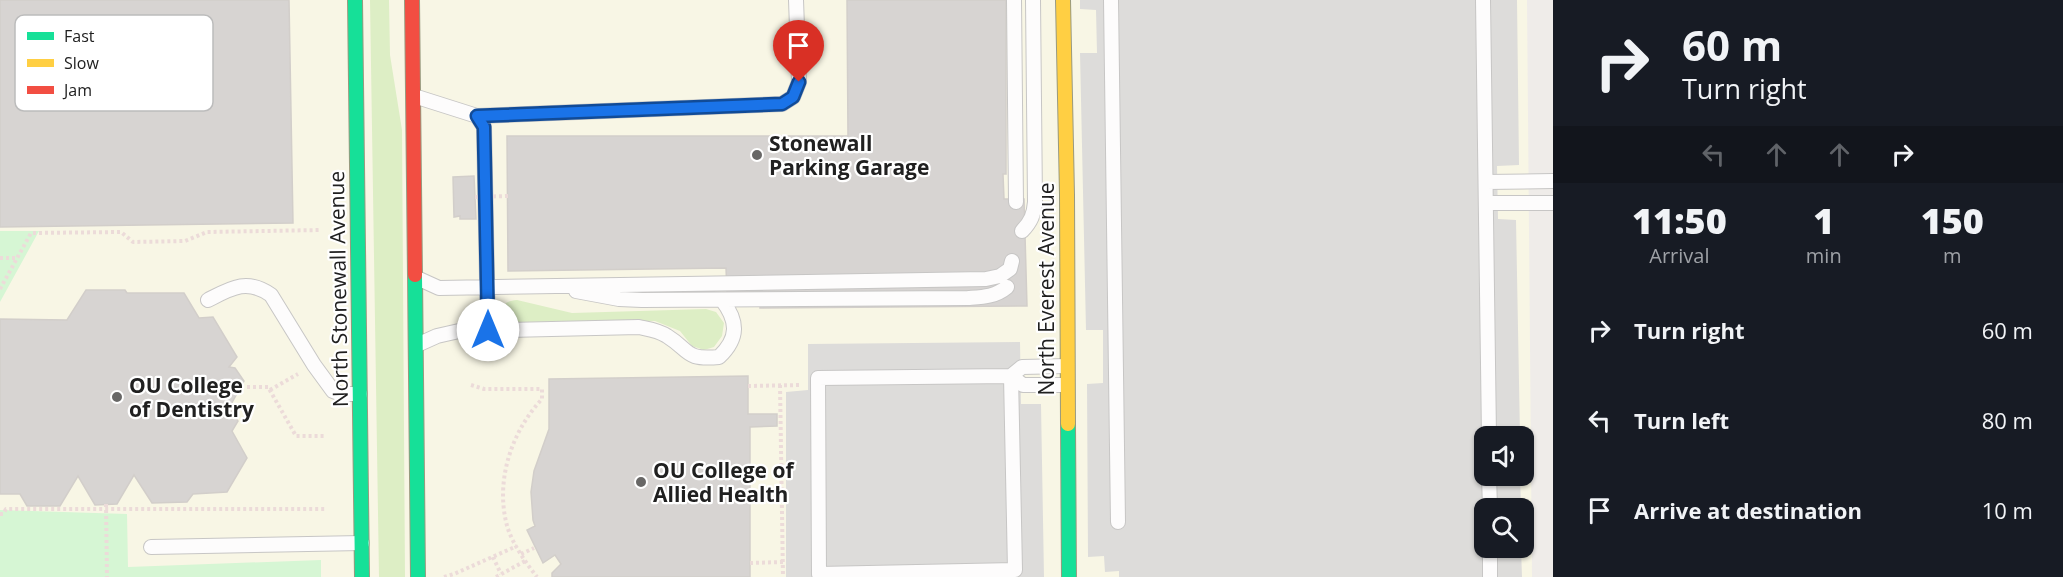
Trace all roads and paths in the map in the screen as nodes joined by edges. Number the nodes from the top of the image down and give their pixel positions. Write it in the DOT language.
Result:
graph roads {
  1 [pos="355,0"];
  2 [pos="412,0"];
  3 [pos="796,0"];
  4 [pos="1014,0"];
  5 [pos="1033,0"];
  6 [pos="1063,0"];
  7 [pos="1111,0"];
  8 [pos="1483,0"];
  9 [pos="414,96"];
  10 [pos="477,116"];
  11 [pos="1553,181"];
  12 [pos="1486,182"];
  13 [pos="508,196"];
  14 [pos="475,197"];
  15 [pos="1016,202"];
  16 [pos="1486,203"];
  17 [pos="1553,203"];
  18 [pos="321,230"];
  19 [pos="1022,231"];
  20 [pos="0,258"];
  21 [pos="17,258"];
  22 [pos="1012,261"];
  23 [pos="417,278"];
  24 [pos="547,286"];
  25 [pos="488,287"];
  26 [pos="1007,287"];
  27 [pos="0,289"];
  28 [pos="208,300"];
  29 [pos="722,300"];
  30 [pos="488,330"];
  31 [pos="417,345"];
  32 [pos="314,365"];
  33 [pos="1067,366"];
  34 [pos="1011,376"];
  35 [pos="471,385"];
  36 [pos="780,385"];
  37 [pos="818,385"];
  38 [pos="1067,385"];
  39 [pos="748,386"];
  40 [pos="241,387"];
  41 [pos="270,390"];
  42 [pos="360,394"];
  43 [pos="1489,426"];
  44 [pos="324,436"];
  45 [pos="106,507"];
  46 [pos="325,509"];
  47 [pos="0,514"];
  48 [pos="1118,522"];
  49 [pos="362,543"];
  50 [pos="517,546"];
  51 [pos="151,547"];
  52 [pos="534,548"];
  53 [pos="521,554"];
  54 [pos="493,557"];
  55 [pos="1490,558"];
  56 [pos="525,561"];
  57 [pos="783,562"];
  58 [pos="750,563"];
  59 [pos="501,574"];
  60 [pos="107,577"];
  61 [pos="362,577"];
  62 [pos="418,577"];
  63 [pos="444,577"];
  64 [pos="496,577"];
  65 [pos="537,577"];
  66 [pos="783,577"];
  67 [pos="1069,577"];
  68 [pos="1490,577"];
  1 -- 42 [label="main road, North Stonewall Avenue"];
  2 -- 9 [label="main road"];
  3 -- 10 [label="lane"];
  4 -- 15 [label="lane"];
  5 -- 19 [label="lane"];
  6 -- 33 [label="main road, North Everest Avenue"];
  7 -- 48 [label="lane"];
  8 -- 12 [label="lane"];
  9 -- 10 [label="lane"];
  9 -- 23 [label="main road"];
  10 -- 25 [label="lane"];
  11 -- 12 [label="lane"];
  12 -- 16 [label="lane"];
  13 -- 14 [label="path, bridge"];
  16 -- 17 [label="lane"];
  16 -- 43 [label="lane"];
  18 -- 21 [label="path"];
  20 -- 21 [label="path"];
  21 -- 27 [label="path"];
  22 -- 24 [label="lane"];
  23 -- 25 [label="lane"];
  23 -- 31 [label="main road"];
  24 -- 25 [label="lane"];
  24 -- 29 [label="lane"];
  25 -- 30 [label="lane"];
  26 -- 29 [label="lane"];
  28 -- 32 [label="lane"];
  29 -- 30 [label="lane"];
  30 -- 31 [label="lane"];
  31 -- 62 [label="main road"];
  32 -- 41 [label="path"];
  32 -- 42 [label="lane"];
  33 -- 34 [label="lane"];
  33 -- 38 [label="main road, North Everest Avenue"];
  34 -- 37 [label="lane"];
  34 -- 37 [label="lane"];
  34 -- 38 [label="lane"];
  35 -- 50 [label="path"];
  36 -- 37 [label="path"];
  36 -- 39 [label="path"];
  36 -- 57 [label="path"];
  38 -- 67 [label="main road, North Everest Avenue"];
  40 -- 41 [label="path"];
  41 -- 44 [label="path"];
  42 -- 49 [label="main road, North Stonewall Avenue"];
  45 -- 46 [label="path"];
  45 -- 47 [label="path"];
  45 -- 60 [label="path"];
  49 -- 51 [label="lane"];
  49 -- 61 [label="main road, North Stonewall Avenue"];
  50 -- 53 [label="path"];
  50 -- 54 [label="path"];
  52 -- 53 [label="path"];
  53 -- 56 [label="path"];
  54 -- 59 [label="path"];
  54 -- 63 [label="path"];
  55 -- 68 [label="lane"];
  56 -- 59 [label="path"];
  56 -- 65 [label="path"];
  57 -- 58 [label="path"];
  57 -- 66 [label="path"];
  59 -- 64 [label="path"];
}
